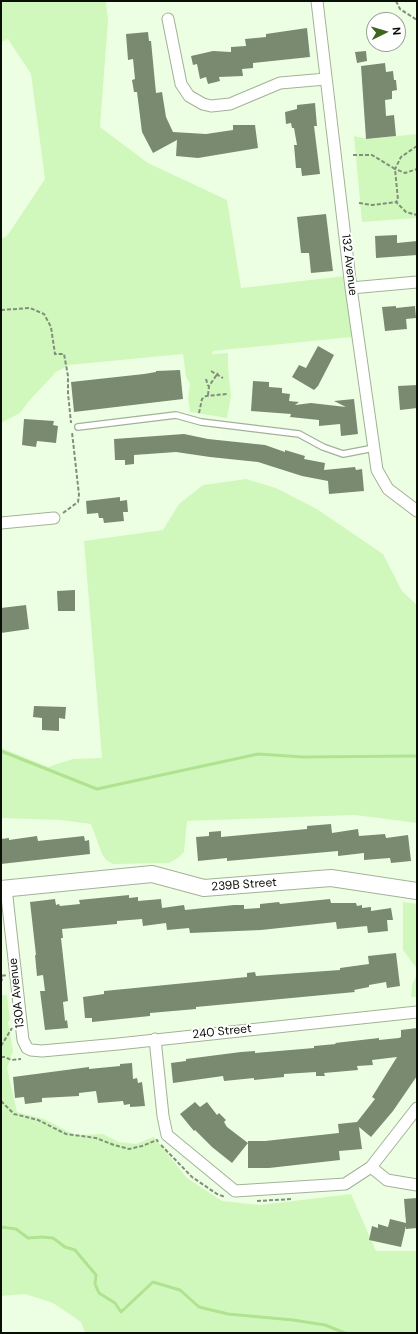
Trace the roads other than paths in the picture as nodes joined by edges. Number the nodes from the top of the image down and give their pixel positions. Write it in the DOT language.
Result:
graph roads {
  1 [pos="317,1"];
  2 [pos="168,19"];
  3 [pos="326,79"];
  4 [pos="417,282"];
  5 [pos="352,288"];
  6 [pos="78,427"];
  7 [pos="374,448"];
  8 [pos="417,511"];
  9 [pos="54,518"];
  10 [pos="1,524"];
  11 [pos="3,889"];
  12 [pos="417,891"];
  13 [pos="417,1012"];
  14 [pos="155,1039"];
  15 [pos="27,1048"];
  16 [pos="417,1108"];
  17 [pos="371,1167"];
  18 [pos="417,1185"];
  1 -- 3 [label="street, 132 Avenue"];
  2 -- 3 [label="street"];
  3 -- 5 [label="street, 132 Avenue"];
  4 -- 5 [label="street"];
  5 -- 7 [label="street, 132 Avenue"];
  6 -- 7 [label="lane"];
  7 -- 8 [label="street, 132 Avenue"];
  9 -- 10 [label="street"];
  11 -- 12 [label="street, 239B Street"];
  11 -- 15 [label="street, 130A Avenue"];
  13 -- 14 [label="street, 240 Street"];
  14 -- 15 [label="street, 240 Street"];
  14 -- 17 [label="street"];
  16 -- 17 [label="street"];
  17 -- 18 [label="street"];
}
